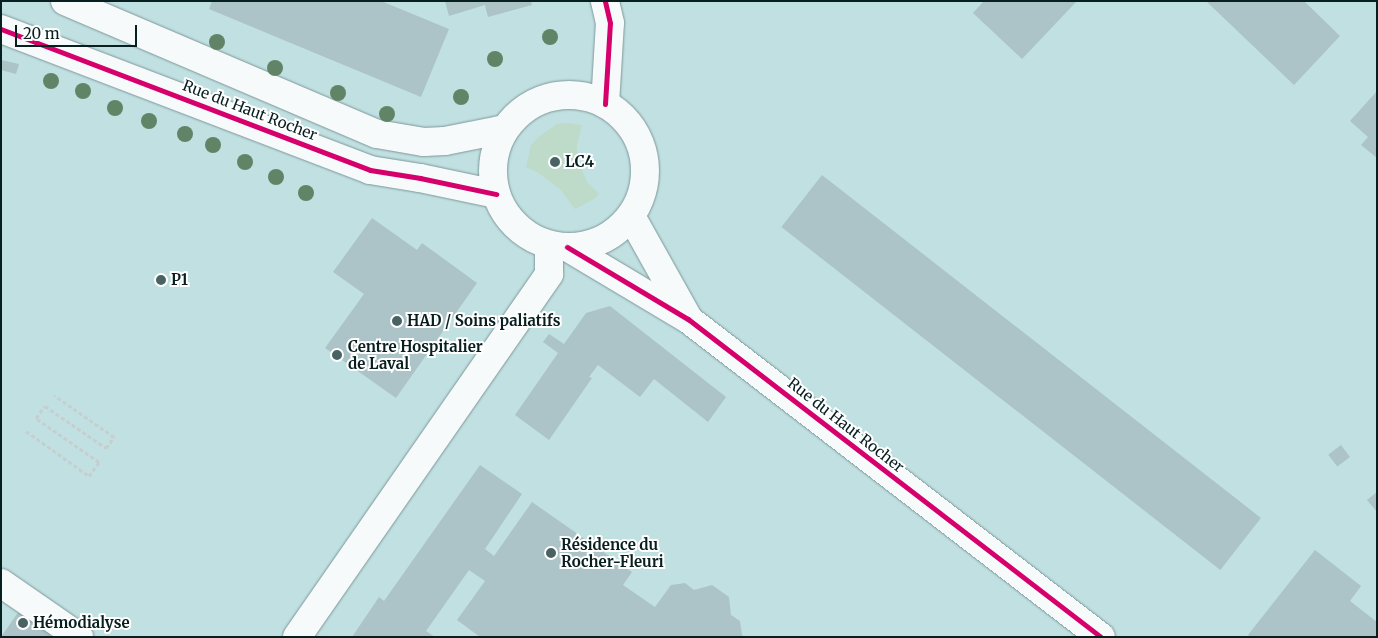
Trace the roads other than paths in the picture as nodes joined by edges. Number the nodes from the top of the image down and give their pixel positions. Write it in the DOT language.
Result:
graph roads {
  1 [pos="65,1"];
  2 [pos="605,1"];
  3 [pos="1,29"];
  4 [pos="172,46"];
  5 [pos="175,94"];
  6 [pos="605,104"];
  7 [pos="505,129"];
  8 [pos="496,194"];
  9 [pos="632,216"];
  10 [pos="558,246"];
  11 [pos="688,319"];
  12 [pos="1,583"];
  13 [pos="80,637"];
  14 [pos="297,637"];
  15 [pos="1100,637"];
  1 -- 4 [label="street, Rue du Haut Rocher"];
  2 -- 6 [label="street"];
  3 -- 5 [label="street, Rue du Haut Rocher"];
  4 -- 5 [label="street"];
  4 -- 7 [label="street, Rue du Haut Rocher"];
  5 -- 8 [label="street, Rue du Haut Rocher"];
  6 -- 7 [label="street"];
  6 -- 9 [label="street"];
  7 -- 8 [label="street"];
  8 -- 10 [label="street"];
  9 -- 10 [label="street"];
  9 -- 11 [label="street, Rue du Haut Rocher"];
  10 -- 11 [label="street, Rue du Haut Rocher"];
  10 -- 14 [label="street"];
  11 -- 15 [label="street, Rue du Haut Rocher"];
  12 -- 13 [label="street"];
}
